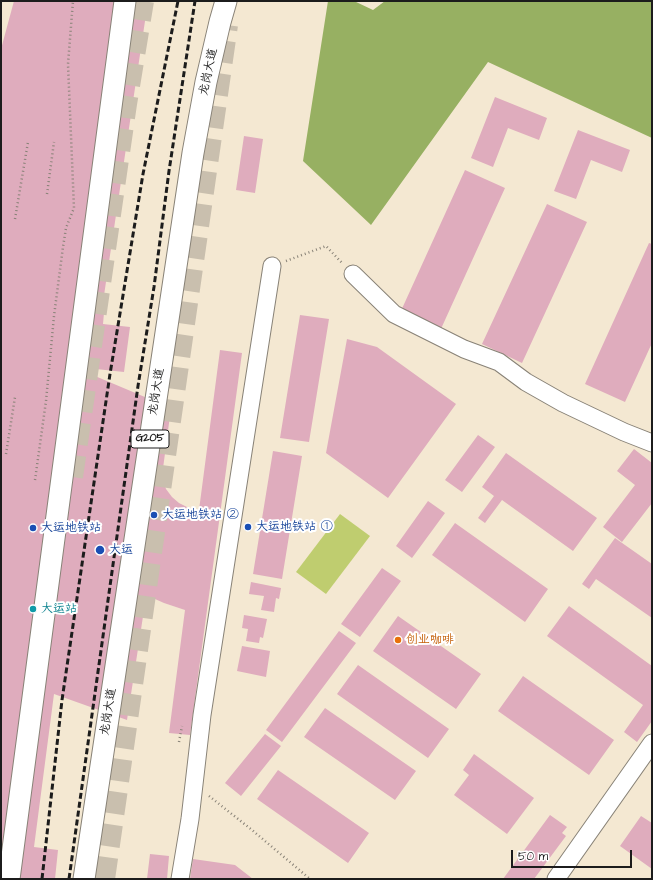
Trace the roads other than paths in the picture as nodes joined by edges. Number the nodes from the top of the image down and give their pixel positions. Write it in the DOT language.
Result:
graph roads {
  1 [pos="125,1"];
  2 [pos="222,1"];
  3 [pos="226,1"];
  4 [pos="220,22"];
  5 [pos="272,266"];
  6 [pos="353,274"];
  7 [pos="652,443"];
  8 [pos="652,743"];
  9 [pos="9,879"];
  10 [pos="84,879"];
  11 [pos="180,879"];
  12 [pos="556,879"];
  1 -- 9 [label="main road"];
  2 -- 4 [label="main road"];
  3 -- 4 [label="main road, 龙岗大道 / G205"];
  4 -- 10 [label="main road, 龙岗大道 / G205"];
  5 -- 11 [label="street"];
  6 -- 7 [label="street"];
  8 -- 12 [label="street"];
}
